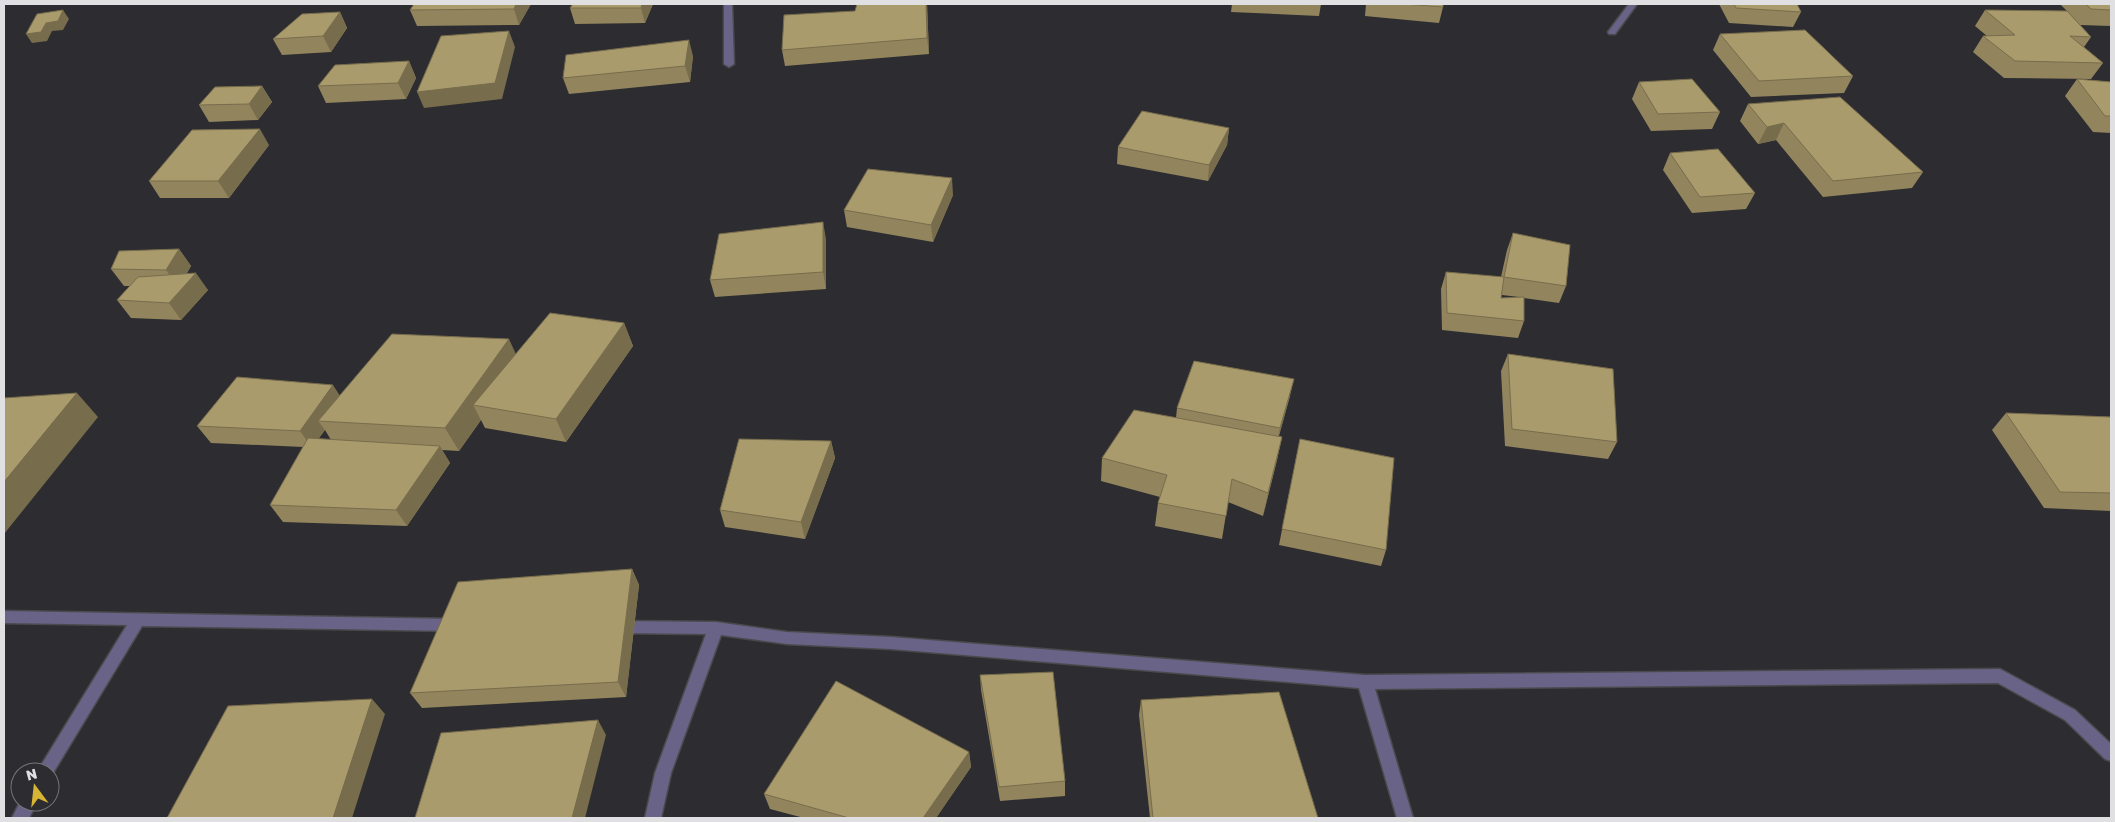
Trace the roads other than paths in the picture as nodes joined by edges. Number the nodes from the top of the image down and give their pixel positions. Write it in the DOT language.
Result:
graph roads {
  1 [pos="728,4"];
  2 [pos="1633,4"];
  3 [pos="1612,32"];
  4 [pos="729,64"];
  5 [pos="4,617"];
  6 [pos="138,620"];
  7 [pos="467,625"];
  8 [pos="606,627"];
  9 [pos="716,628"];
  10 [pos="1365,682"];
  11 [pos="2111,754"];
  12 [pos="52,762"];
  13 [pos="653,818"];
  14 [pos="1405,818"];
  1 -- 4 [label="street"];
  2 -- 3 [label="street"];
  5 -- 6 [label="street"];
  6 -- 7 [label="street"];
  6 -- 12 [label="street"];
  8 -- 9 [label="street"];
  9 -- 10 [label="street"];
  9 -- 13 [label="street"];
  10 -- 11 [label="street"];
  10 -- 14 [label="street"];
}
